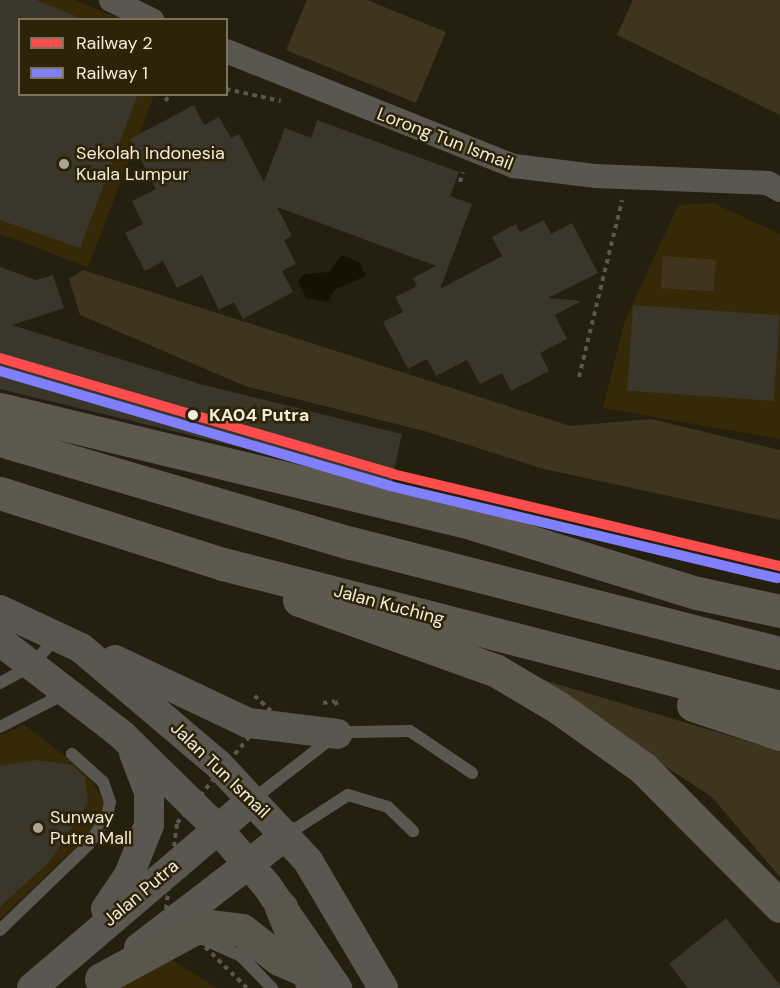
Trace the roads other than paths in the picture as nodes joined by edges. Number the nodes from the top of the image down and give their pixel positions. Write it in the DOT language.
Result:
graph roads {
  1 [pos="111,0"];
  2 [pos="148,18"];
  3 [pos="228,52"];
  4 [pos="780,190"];
  5 [pos="0,409"];
  6 [pos="0,440"];
  7 [pos="0,493"];
  8 [pos="223,564"];
  9 [pos="0,610"];
  10 [pos="780,611"];
  11 [pos="502,634"];
  12 [pos="0,640"];
  13 [pos="69,641"];
  14 [pos="780,652"];
  15 [pos="32,664"];
  16 [pos="0,683"];
  17 [pos="69,691"];
  18 [pos="780,707"];
  19 [pos="0,727"];
  20 [pos="337,734"];
  21 [pos="780,734"];
  22 [pos="122,735"];
  23 [pos="72,754"];
  24 [pos="472,773"];
  25 [pos="252,800"];
  26 [pos="217,828"];
  27 [pos="413,831"];
  28 [pos="286,835"];
  29 [pos="246,861"];
  30 [pos="780,906"];
  31 [pos="281,907"];
  32 [pos="0,930"];
  33 [pos="182,933"];
  34 [pos="82,942"];
  35 [pos="310,979"];
  36 [pos="96,984"];
  37 [pos="32,988"];
  38 [pos="272,988"];
  39 [pos="337,988"];
  40 [pos="383,988"];
  1 -- 2 [label="street"];
  3 -- 4 [label="street, Lorong Tun Ismail"];
  5 -- 10 [label="highway"];
  6 -- 14 [label="highway"];
  7 -- 8 [label="highway, Jalan Kuching"];
  8 -- 11 [label="highway, Jalan Kuching"];
  8 -- 30 [label="highway"];
  9 -- 13 [label="street, Jalan Tun Ismail"];
  11 -- 18 [label="highway, Jalan Kuching"];
  11 -- 21 [label="highway"];
  12 -- 15 [label="street"];
  13 -- 15 [label="lane"];
  13 -- 20 [label="street"];
  13 -- 25 [label="street, Jalan Tun Ismail"];
  15 -- 16 [label="lane"];
  15 -- 17 [label="street"];
  17 -- 19 [label="lane"];
  17 -- 22 [label="street"];
  20 -- 24 [label="lane"];
  20 -- 25 [label="lane"];
  22 -- 26 [label="street"];
  22 -- 34 [label="street"];
  23 -- 32 [label="lane"];
  25 -- 26 [label="street, Jalan Putra"];
  25 -- 28 [label="street, Jalan Tun Ismail"];
  26 -- 29 [label="street"];
  26 -- 34 [label="street, Jalan Putra"];
  27 -- 28 [label="lane"];
  28 -- 29 [label="street"];
  28 -- 40 [label="street, Jalan Tun Ismail"];
  29 -- 31 [label="street"];
  29 -- 36 [label="street"];
  31 -- 35 [label="main road"];
  31 -- 39 [label="street"];
  33 -- 35 [label="main road"];
  33 -- 36 [label="main road"];
  33 -- 38 [label="lane"];
  34 -- 37 [label="street, Jalan Putra"];
}
